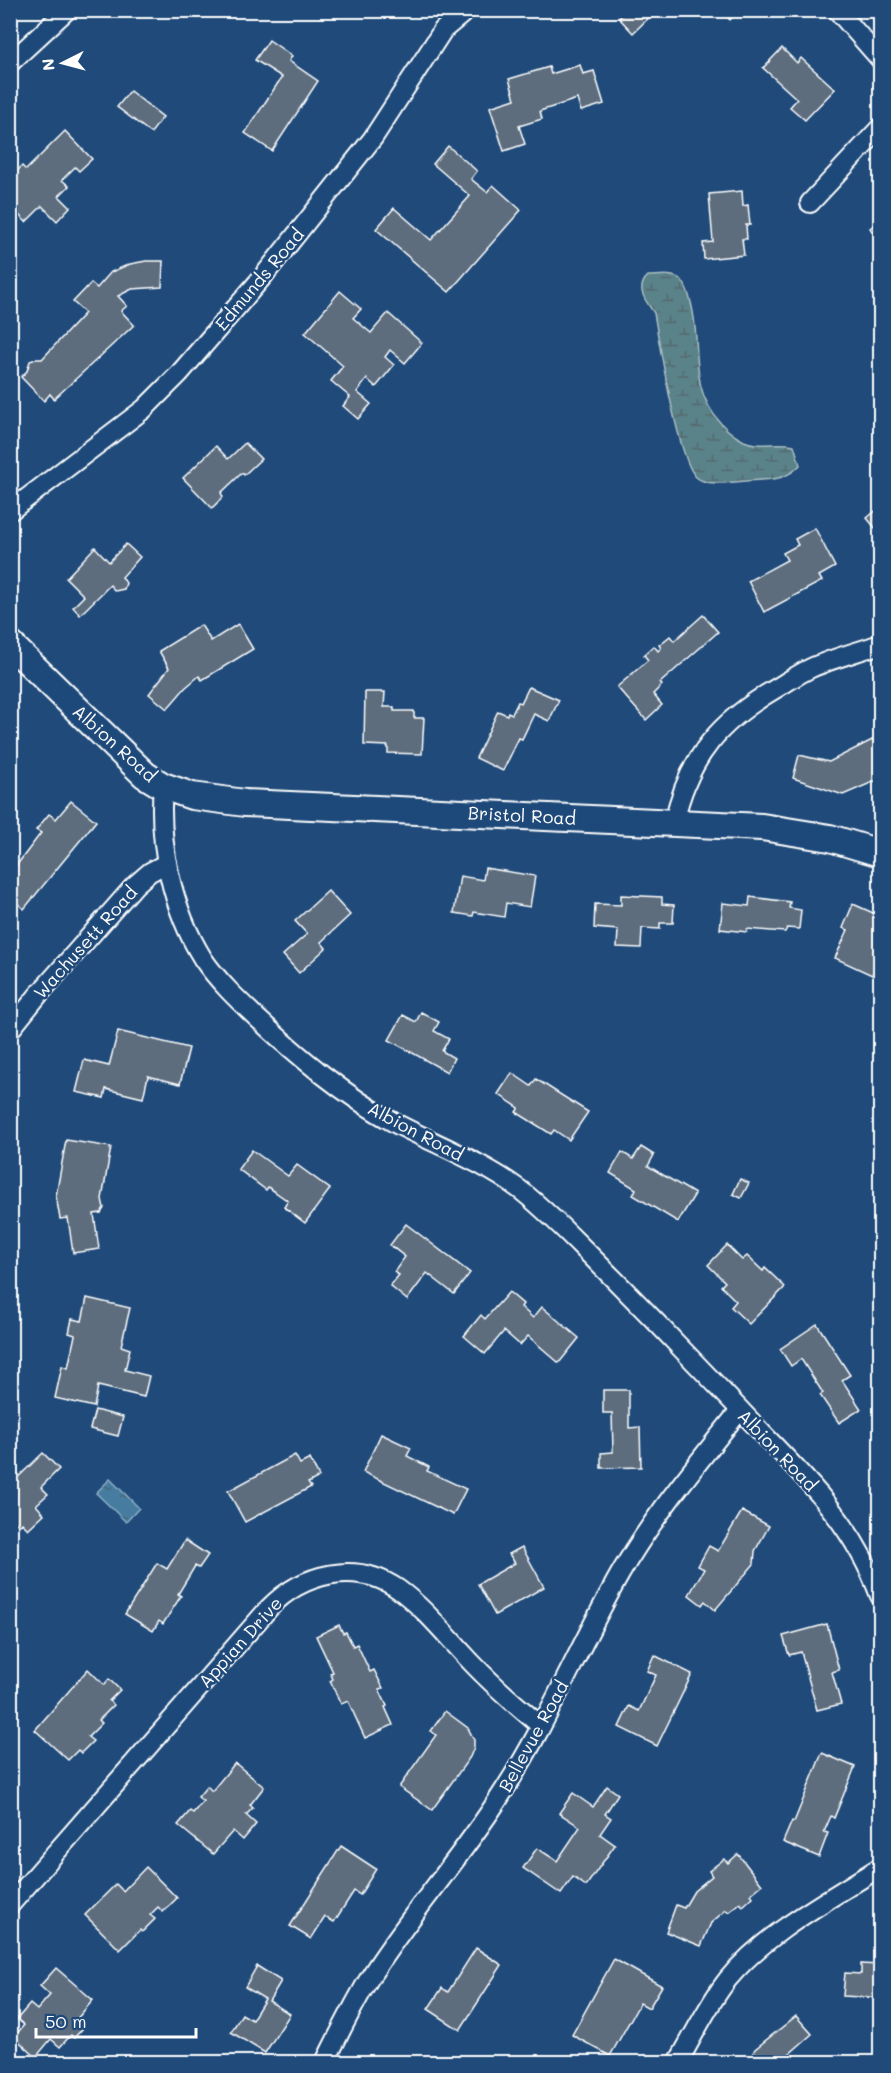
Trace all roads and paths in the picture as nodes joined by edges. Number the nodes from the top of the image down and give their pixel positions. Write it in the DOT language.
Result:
graph roads {
  1 [pos="67,10"];
  2 [pos="467,10"];
  3 [pos="837,10"];
  4 [pos="880,59"];
  5 [pos="10,63"];
  6 [pos="880,128"];
  7 [pos="810,203"];
  8 [pos="10,511"];
  9 [pos="10,644"];
  10 [pos="880,644"];
  11 [pos="163,786"];
  12 [pos="674,822"];
  13 [pos="880,853"];
  14 [pos="167,863"];
  15 [pos="10,1030"];
  16 [pos="740,1410"];
  17 [pos="880,1596"];
  18 [pos="541,1726"];
  19 [pos="880,1867"];
  20 [pos="10,1905"];
  21 [pos="326,2062"];
  22 [pos="678,2062"];
  1 -- 5 [label="street"];
  2 -- 8 [label="street, Edmunds Road"];
  3 -- 4 [label="street"];
  6 -- 7 [label="street"];
  9 -- 11 [label="street, Albion Road"];
  10 -- 12 [label="street"];
  11 -- 12 [label="street, Bristol Road"];
  11 -- 14 [label="street, Albion Road"];
  12 -- 13 [label="street, Bristol Road"];
  14 -- 15 [label="street, Wachusett Road"];
  14 -- 16 [label="street, Albion Road"];
  16 -- 17 [label="street, Albion Road"];
  16 -- 18 [label="street, Bellevue Road"];
  18 -- 20 [label="street, Appian Drive"];
  18 -- 21 [label="street, Bellevue Road"];
  19 -- 22 [label="street"];
}
